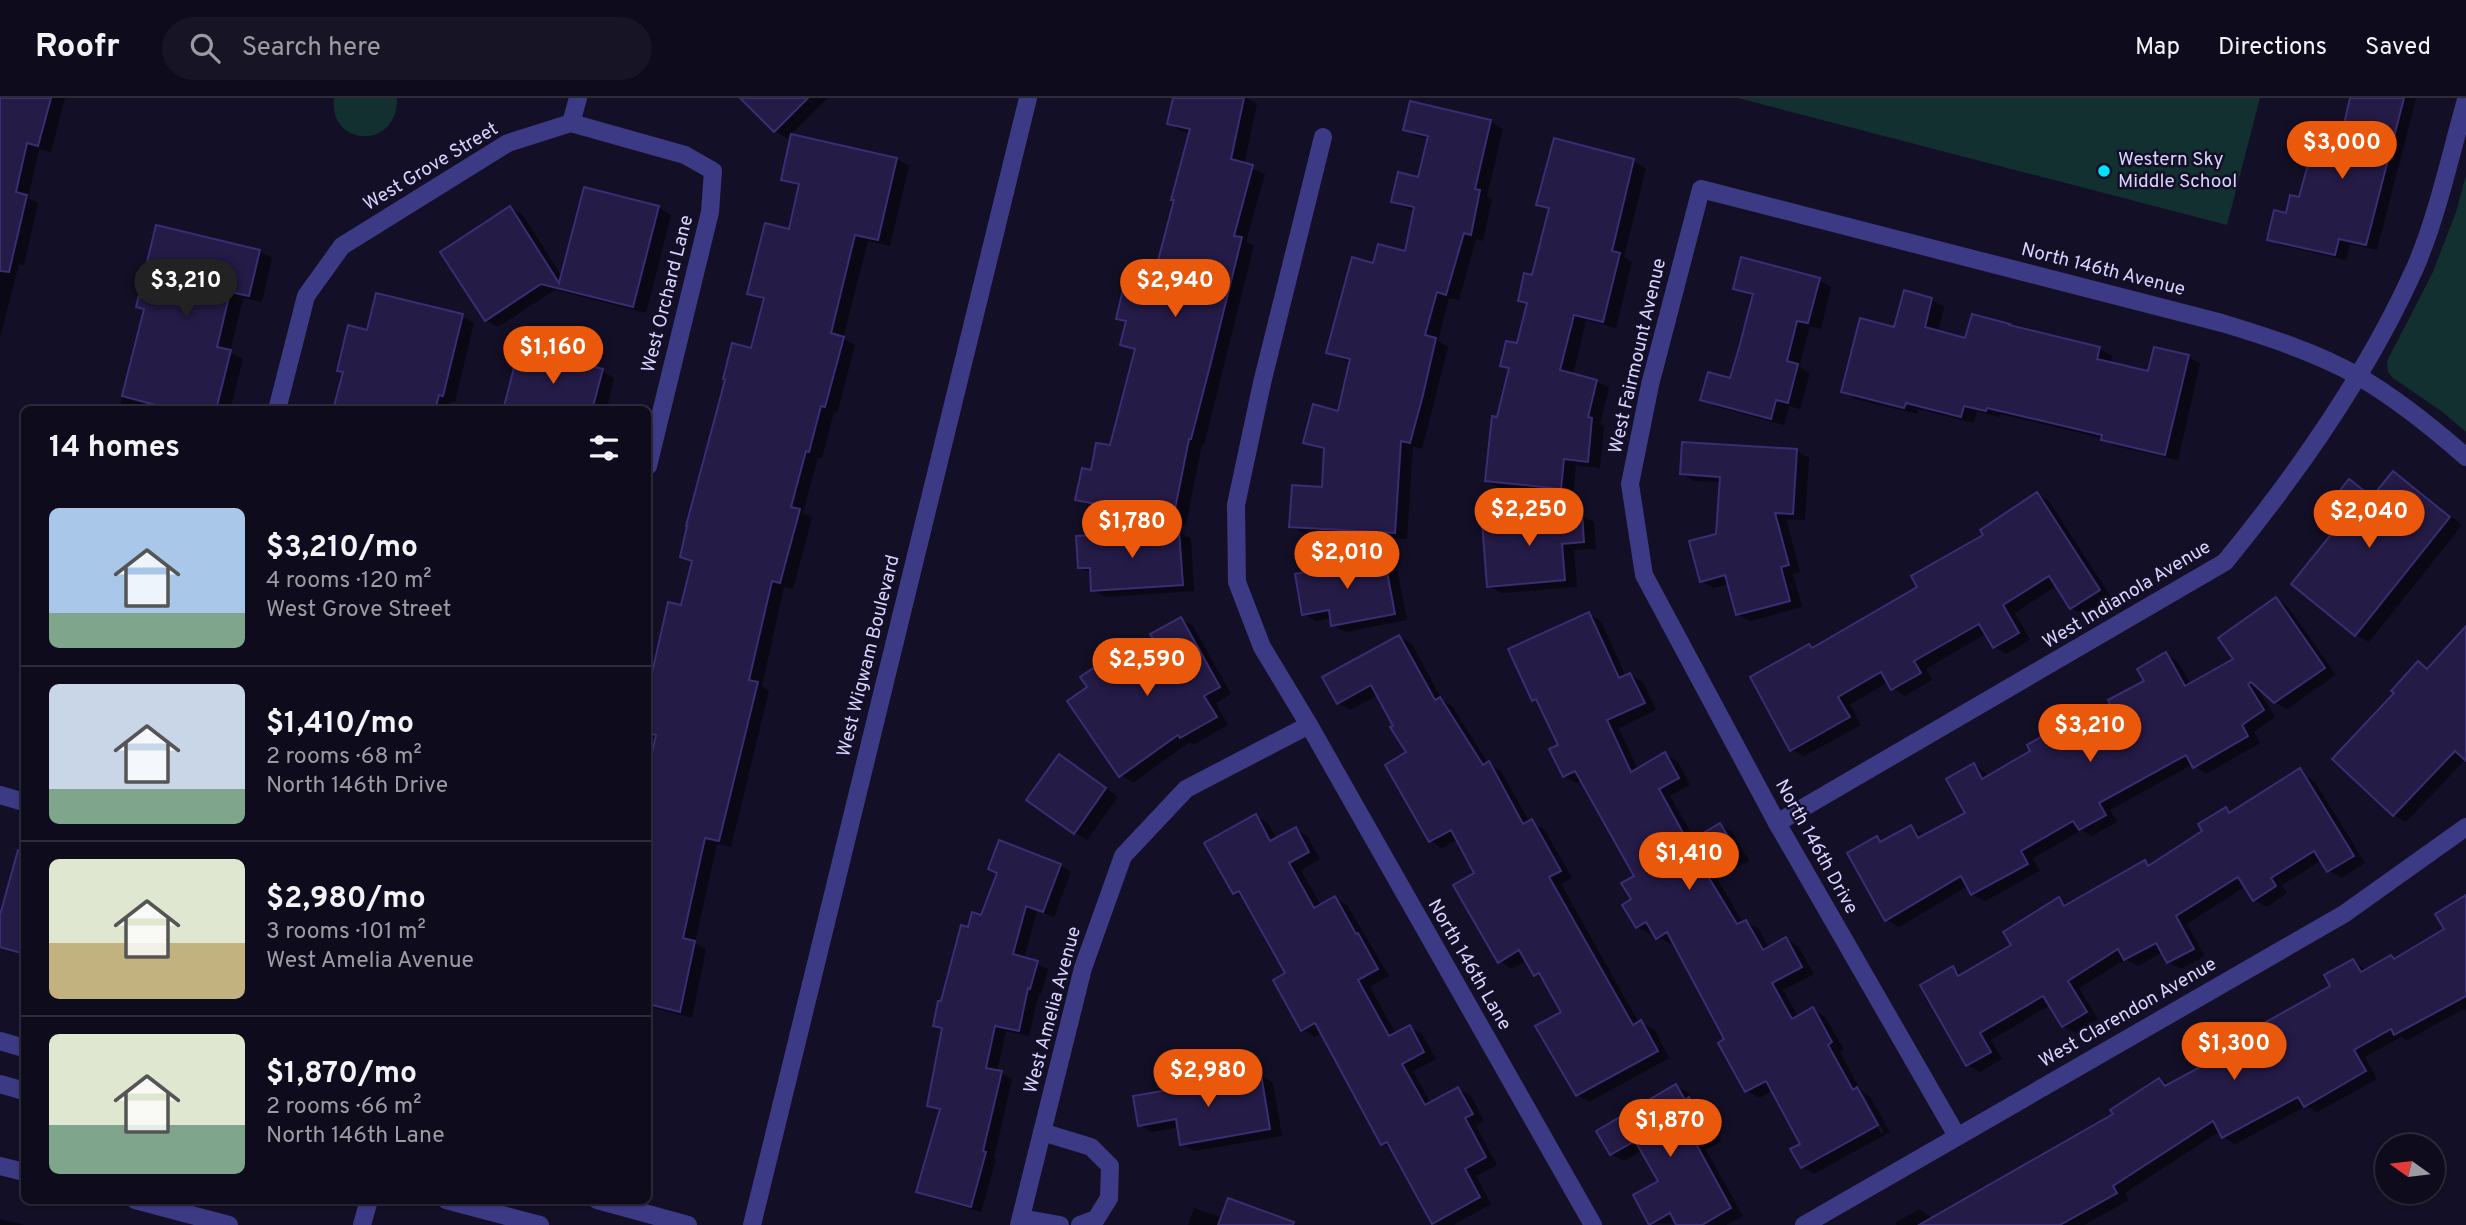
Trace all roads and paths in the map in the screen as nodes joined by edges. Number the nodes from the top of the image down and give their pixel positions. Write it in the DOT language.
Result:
graph roads {
  1 [pos="578,98"];
  2 [pos="1028,98"];
  3 [pos="2466,100"];
  4 [pos="571,122"];
  5 [pos="1323,137"];
  6 [pos="1701,189"];
  7 [pos="2357,376"];
  8 [pos="277,406"];
  9 [pos="651,454"];
  10 [pos="2466,457"];
  11 [pos="1644,575"];
  12 [pos="1309,725"];
  13 [pos="0,795"];
  14 [pos="21,801"];
  15 [pos="1777,823"];
  16 [pos="2466,827"];
  17 [pos="0,1041"];
  18 [pos="21,1047"];
  19 [pos="0,1084"];
  20 [pos="21,1090"];
  21 [pos="1042,1132"];
  22 [pos="1956,1136"];
  23 [pos="0,1166"];
  24 [pos="21,1171"];
  25 [pos="150,1204"];
  26 [pos="368,1204"];
  27 [pos="458,1204"];
  28 [pos="612,1204"];
  29 [pos="510,1221"];
  30 [pos="1020,1222"];
  31 [pos="229,1225"];
  32 [pos="362,1225"];
  33 [pos="540,1225"];
  34 [pos="688,1225"];
  35 [pos="752,1225"];
  36 [pos="1060,1225"];
  37 [pos="1080,1225"];
  38 [pos="1593,1225"];
  39 [pos="1804,1225"];
  1 -- 4 [label="street"];
  2 -- 35 [label="street, West Wigwam Boulevard"];
  3 -- 7 [label="street, West Indianola Avenue"];
  4 -- 8 [label="street, West Grove Street"];
  4 -- 9 [label="street, West Orchard Lane"];
  5 -- 12 [label="street"];
  6 -- 7 [label="street, North 146th Avenue"];
  6 -- 11 [label="street, West Fairmount Avenue"];
  7 -- 10 [label="street, North 146th Avenue"];
  7 -- 15 [label="street, West Indianola Avenue"];
  11 -- 15 [label="street, North 146th Drive"];
  12 -- 21 [label="street, West Amelia Avenue"];
  12 -- 38 [label="street, North 146th Lane"];
  13 -- 14 [label="street"];
  15 -- 22 [label="street, North 146th Drive"];
  16 -- 22 [label="street, West Clarendon Avenue"];
  17 -- 18 [label="street"];
  19 -- 20 [label="street"];
  21 -- 30 [label="street, West Amelia Avenue"];
  21 -- 37 [label="street"];
  22 -- 39 [label="street, West Clarendon Avenue"];
  23 -- 24 [label="street"];
  25 -- 31 [label="street"];
  26 -- 32 [label="street"];
  27 -- 29 [label="street"];
  28 -- 34 [label="street"];
  29 -- 33 [label="street"];
  30 -- 36 [label="street"];
}
